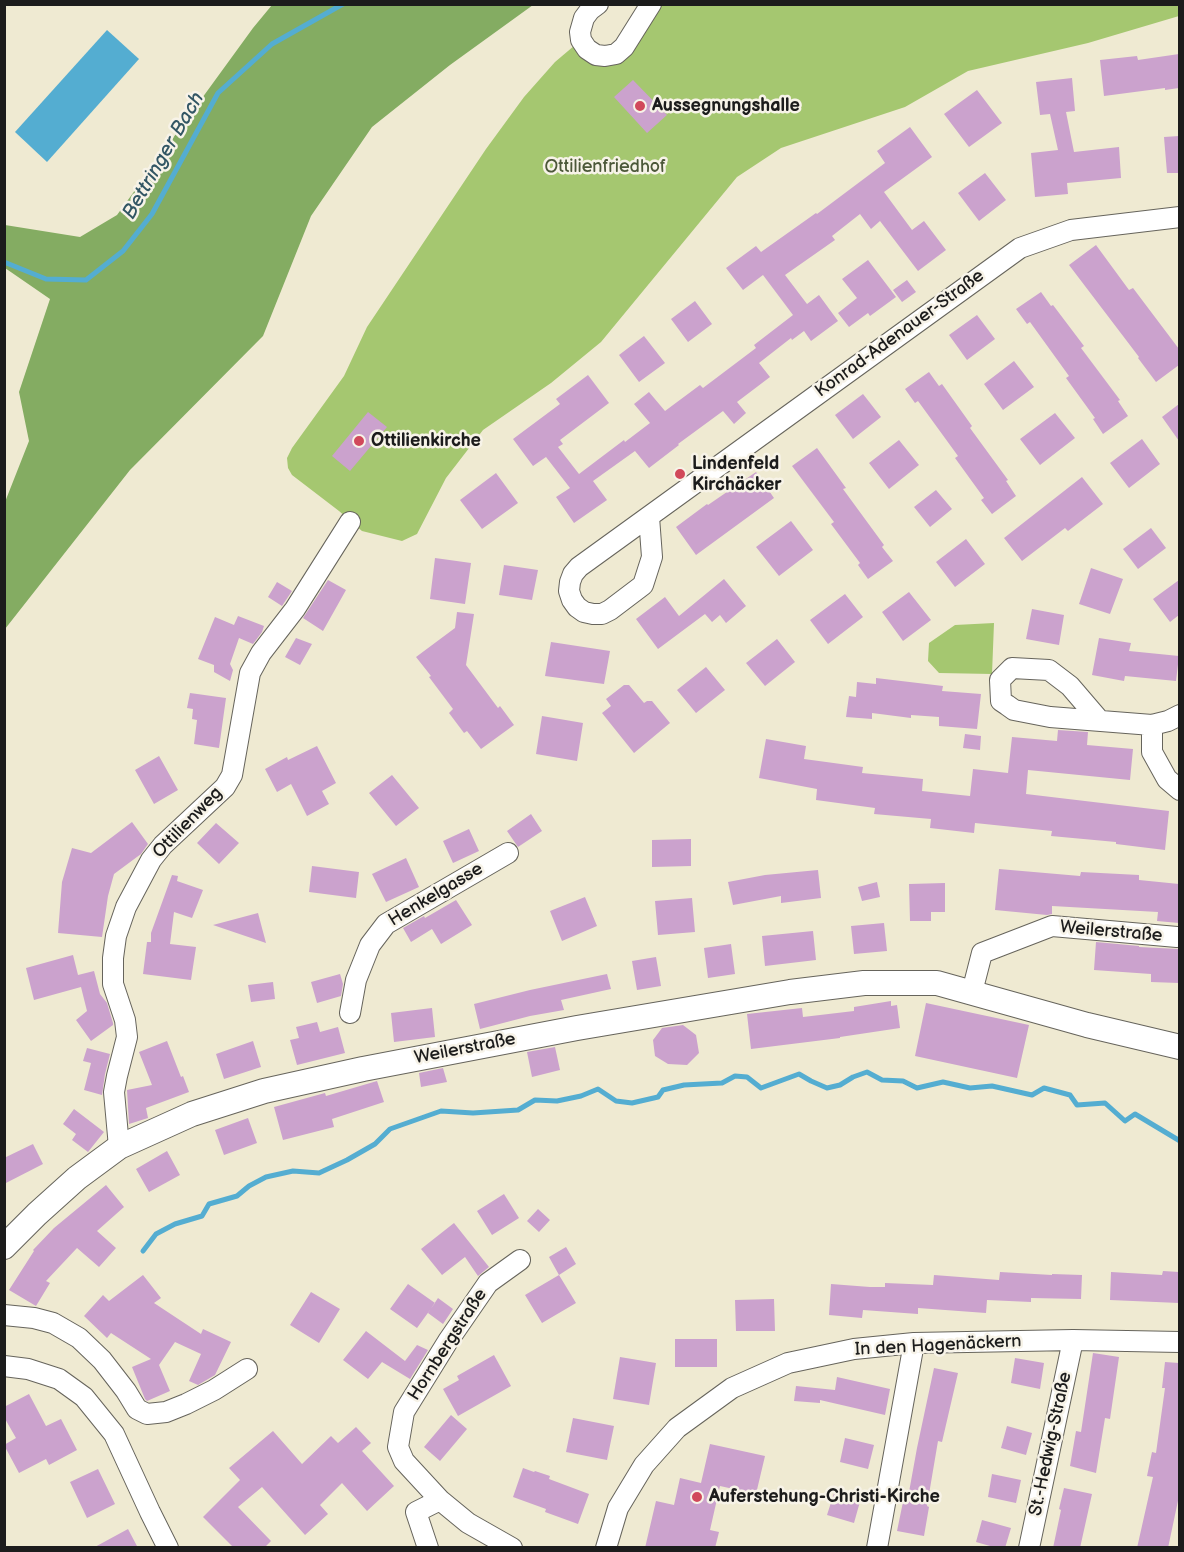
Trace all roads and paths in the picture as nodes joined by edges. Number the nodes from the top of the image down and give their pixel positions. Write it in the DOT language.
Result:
graph roads {
  1 [pos="598,4"];
  2 [pos="651,4"];
  3 [pos="1179,217"];
  4 [pos="649,517"];
  5 [pos="350,522"];
  6 [pos="1179,715"];
  7 [pos="1100,721"];
  8 [pos="1152,725"];
  9 [pos="1179,790"];
  10 [pos="508,853"];
  11 [pos="1177,937"];
  12 [pos="972,992"];
  13 [pos="350,1012"];
  14 [pos="1179,1047"];
  15 [pos="119,1148"];
  16 [pos="4,1247"];
  17 [pos="520,1260"];
  18 [pos="4,1315"];
  19 [pos="1072,1340"];
  20 [pos="1179,1342"];
  21 [pos="914,1343"];
  22 [pos="4,1366"];
  23 [pos="247,1369"];
  24 [pos="440,1500"];
  25 [pos="168,1548"];
  26 [pos="428,1548"];
  27 [pos="512,1548"];
  28 [pos="606,1548"];
  29 [pos="877,1548"];
  30 [pos="1029,1548"];
  1 -- 2 [label="street"];
  3 -- 4 [label="street, Konrad-Adenauer-Straße"];
  4 -- 4 [label="street, Konrad-Adenauer-Straße"];
  5 -- 15 [label="street, Ottilienweg"];
  6 -- 8 [label="street"];
  7 -- 7 [label="street"];
  7 -- 8 [label="street"];
  8 -- 9 [label="street"];
  10 -- 13 [label="street, Henkelgasse"];
  11 -- 12 [label="street, Weilerstraße"];
  12 -- 14 [label="main road, Weilerstraße"];
  12 -- 15 [label="main road, Weilerstraße"];
  15 -- 16 [label="main road, Weilerstraße"];
  17 -- 24 [label="street, Hornbergstraße"];
  18 -- 23 [label="street"];
  19 -- 20 [label="street, In den Hagenäckern"];
  19 -- 21 [label="street, In den Hagenäckern"];
  19 -- 30 [label="street, St.-Hedwig-Straße"];
  21 -- 28 [label="street, In den Hagenäckern"];
  21 -- 29 [label="street"];
  22 -- 25 [label="street"];
  24 -- 26 [label="street"];
  24 -- 27 [label="street, Hornbergstraße"];
}
